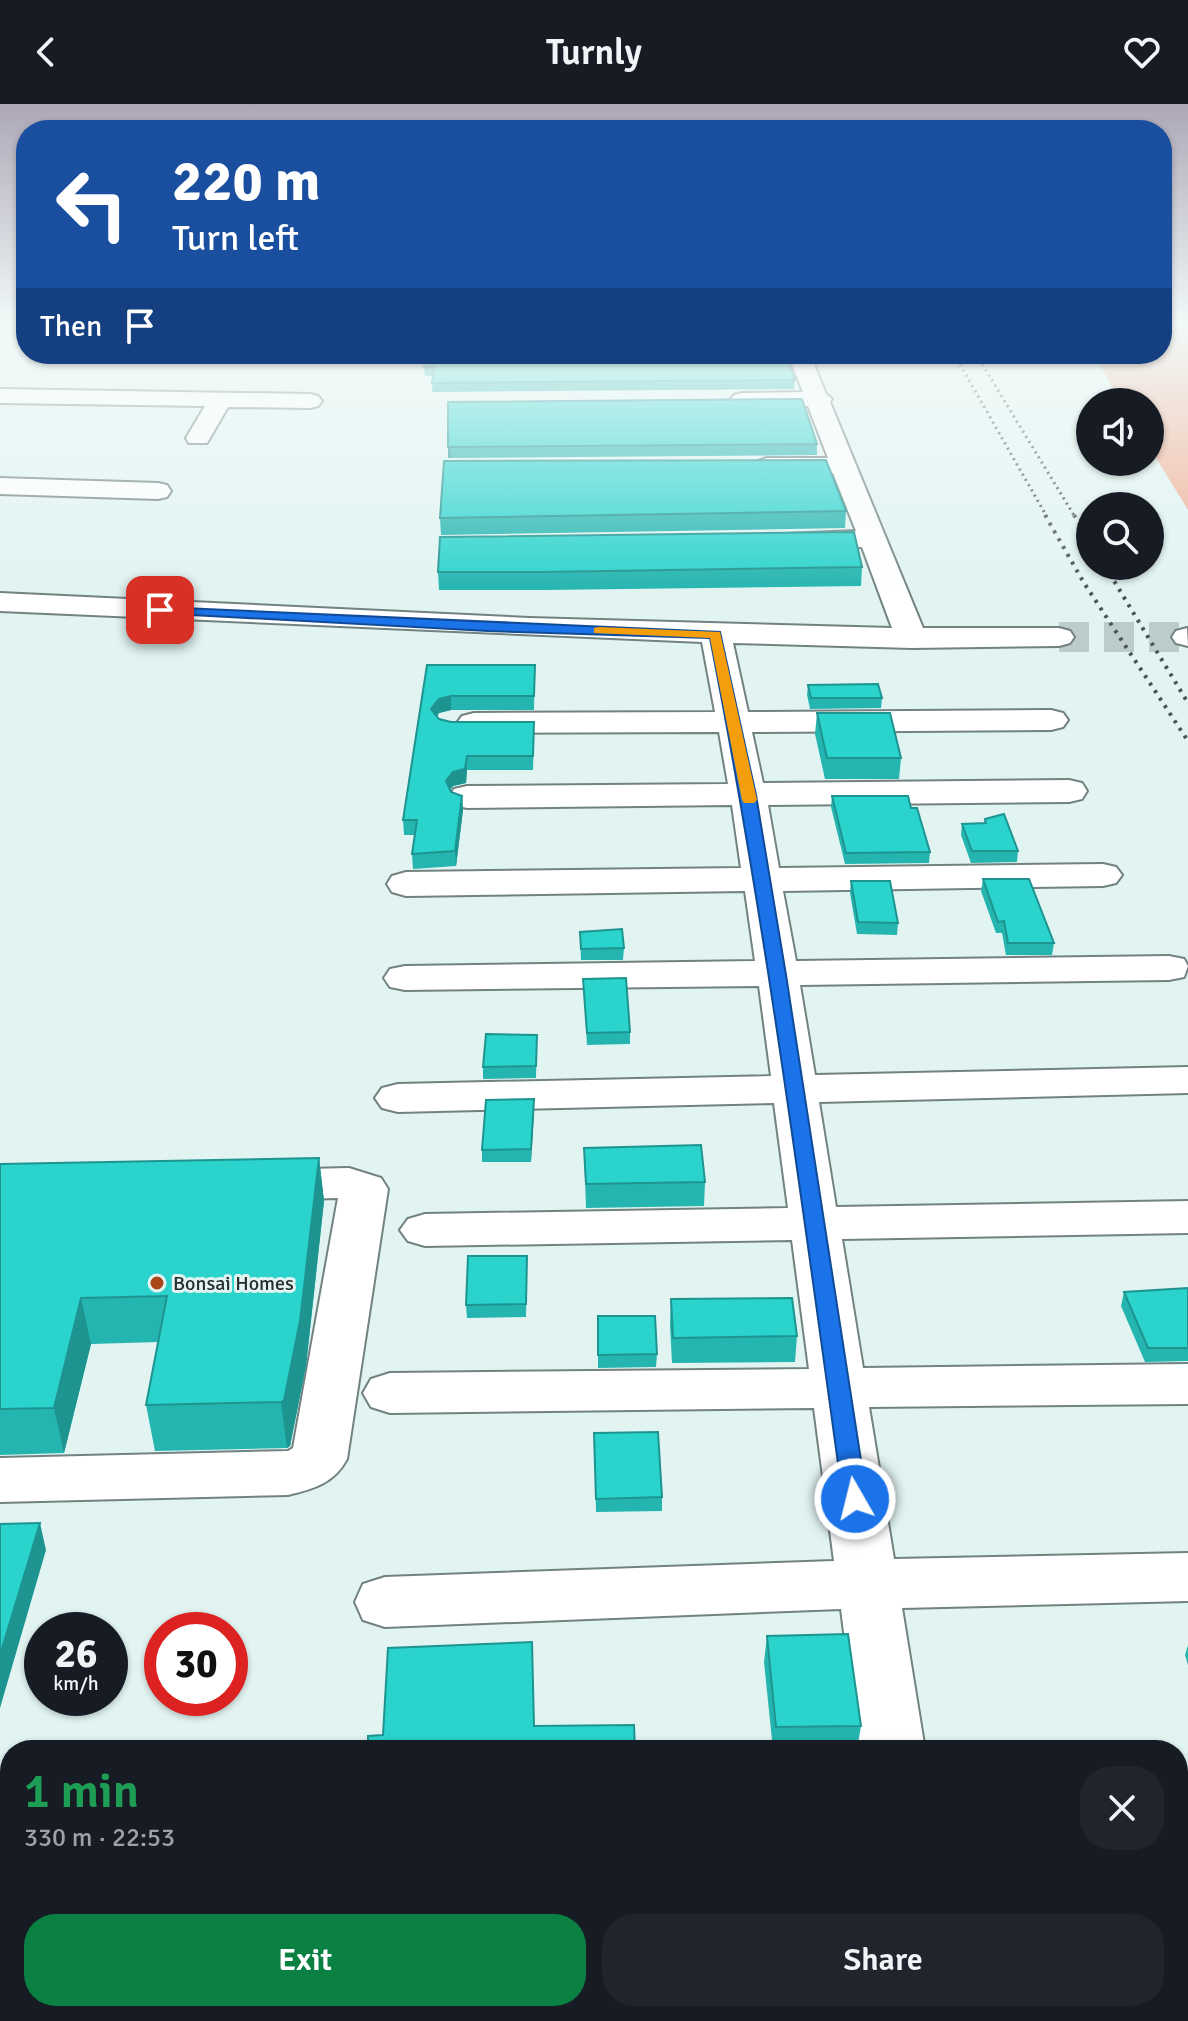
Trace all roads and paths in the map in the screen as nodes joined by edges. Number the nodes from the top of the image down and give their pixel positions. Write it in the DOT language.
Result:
graph roads {
  1 [pos="212,413"];
  2 [pos="825,413"];
  3 [pos="198,438"];
  4 [pos="845,465"];
  5 [pos="735,466"];
  6 [pos="0,486"];
  7 [pos="158,491"];
  8 [pos="874,539"];
  9 [pos="763,541"];
  10 [pos="0,602"];
  11 [pos="716,634"];
  12 [pos="1059,637"];
  13 [pos="912,639"];
  14 [pos="1051,720"];
  15 [pos="452,723"];
  16 [pos="735,723"];
  17 [pos="1069,791"];
  18 [pos="748,795"];
  19 [pos="467,797"];
  20 [pos="1103,875"];
  21 [pos="762,881"];
  22 [pos="406,884"];
  23 [pos="1169,968"];
  24 [pos="778,975"];
  25 [pos="405,978"];
  26 [pos="1188,1080"];
  27 [pos="795,1089"];
  28 [pos="398,1098"];
  29 [pos="221,1186"];
  30 [pos="1188,1217"];
  31 [pos="814,1223"];
  32 [pos="425,1230"];
  33 [pos="1188,1384"];
  34 [pos="838,1387"];
  35 [pos="390,1393"];
  36 [pos="0,1480"];
  37 [pos="1188,1577"];
  38 [pos="868,1584"];
  39 [pos="385,1602"];
  40 [pos="891,1740"];
  1 -- 3 [label="street"];
  2 -- 4 [label="street"];
  4 -- 5 [label="street"];
  4 -- 8 [label="street"];
  6 -- 7 [label="street"];
  8 -- 9 [label="street"];
  8 -- 13 [label="street"];
  10 -- 11 [label="street"];
  11 -- 13 [label="street"];
  11 -- 16 [label="street"];
  12 -- 13 [label="street"];
  14 -- 16 [label="street"];
  15 -- 16 [label="street"];
  16 -- 18 [label="street"];
  17 -- 18 [label="street"];
  18 -- 19 [label="street"];
  18 -- 21 [label="street"];
  20 -- 21 [label="street"];
  21 -- 22 [label="street"];
  21 -- 24 [label="street"];
  23 -- 24 [label="street"];
  24 -- 25 [label="street"];
  24 -- 27 [label="street"];
  26 -- 27 [label="street"];
  27 -- 28 [label="street"];
  27 -- 31 [label="street"];
  29 -- 36 [label="street"];
  30 -- 31 [label="street"];
  31 -- 32 [label="street"];
  31 -- 34 [label="street"];
  33 -- 34 [label="street"];
  34 -- 35 [label="street"];
  34 -- 38 [label="street"];
  37 -- 38 [label="street"];
  38 -- 39 [label="street"];
  38 -- 40 [label="street"];
}
